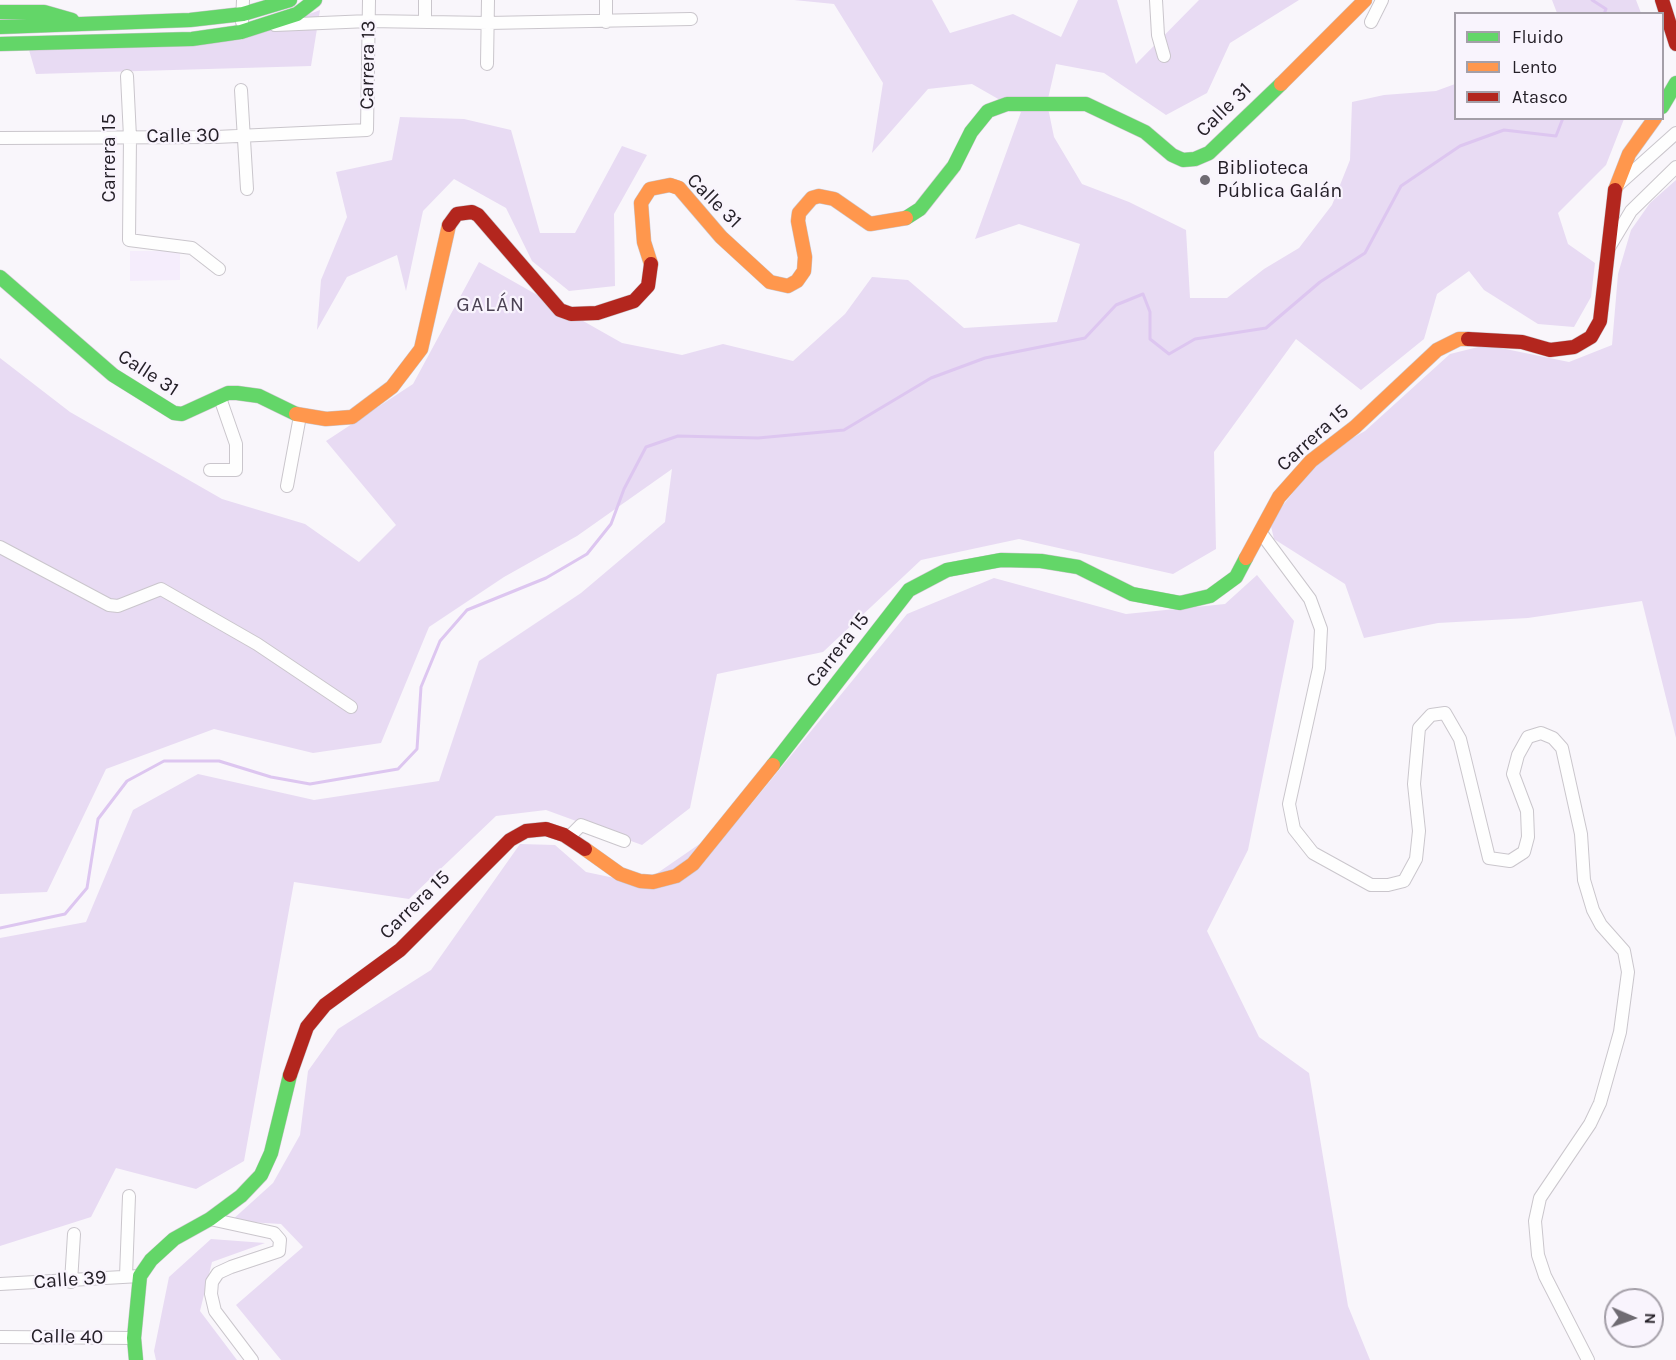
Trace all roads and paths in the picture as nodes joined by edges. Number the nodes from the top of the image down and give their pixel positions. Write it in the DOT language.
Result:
graph roads {
  1 [pos="290,0"];
  2 [pos="315,0"];
  3 [pos="369,0"];
  4 [pos="425,0"];
  5 [pos="488,0"];
  6 [pos="606,0"];
  7 [pos="1156,0"];
  8 [pos="1365,0"];
  9 [pos="1382,0"];
  10 [pos="1662,0"];
  11 [pos="1672,0"];
  12 [pos="243,7"];
  13 [pos="0,12"];
  14 [pos="690,19"];
  15 [pos="369,21"];
  16 [pos="425,22"];
  17 [pos="606,22"];
  18 [pos="1371,22"];
  19 [pos="488,23"];
  20 [pos="84,24"];
  21 [pos="265,26"];
  22 [pos="0,27"];
  23 [pos="242,32"];
  24 [pos="1675,37"];
  25 [pos="0,44"];
  26 [pos="1164,56"];
  27 [pos="487,64"];
  28 [pos="127,76"];
  29 [pos="1676,83"];
  30 [pos="241,90"];
  31 [pos="1664,104"];
  32 [pos="1654,120"];
  33 [pos="367,130"];
  34 [pos="1676,133"];
  35 [pos="244,134"];
  36 [pos="130,137"];
  37 [pos="0,138"];
  38 [pos="1676,167"];
  39 [pos="1616,187"];
  40 [pos="247,189"];
  41 [pos="1608,249"];
  42 [pos="219,268"];
  43 [pos="0,277"];
  44 [pos="220,398"];
  45 [pos="300,416"];
  46 [pos="210,470"];
  47 [pos="287,486"];
  48 [pos="1261,533"];
  49 [pos="0,547"];
  50 [pos="351,707"];
  51 [pos="568,838"];
  52 [pos="624,841"];
  53 [pos="129,1196"];
  54 [pos="210,1219"];
  55 [pos="74,1234"];
  56 [pos="133,1276"];
  57 [pos="71,1282"];
  58 [pos="0,1284"];
  59 [pos="0,1337"];
  60 [pos="134,1338"];
  61 [pos="136,1360"];
  62 [pos="252,1360"];
  63 [pos="1588,1360"];
  1 -- 12 [label="main road"];
  2 -- 21 [label="main road"];
  3 -- 15 [label="street, Carrera 13"];
  4 -- 16 [label="street"];
  5 -- 19 [label="street"];
  6 -- 17 [label="street"];
  7 -- 26 [label="street"];
  8 -- 45 [label="main road, Calle 31"];
  9 -- 18 [label="street"];
  10 -- 24 [label="main road"];
  11 -- 24 [label="street"];
  12 -- 20 [label="main road"];
  12 -- 23 [label="street"];
  13 -- 20 [label="main road"];
  14 -- 17 [label="street"];
  15 -- 16 [label="street"];
  15 -- 21 [label="street"];
  15 -- 33 [label="street, Carrera 13"];
  16 -- 19 [label="street"];
  17 -- 19 [label="street"];
  19 -- 27 [label="street"];
  20 -- 22 [label="main road"];
  21 -- 23 [label="main road"];
  23 -- 25 [label="main road"];
  28 -- 36 [label="street, Carrera 15"];
  29 -- 31 [label="main road"];
  30 -- 35 [label="street"];
  32 -- 39 [label="main road, Carrera 15"];
  33 -- 35 [label="street, Calle 30"];
  34 -- 39 [label="street"];
  35 -- 36 [label="street, Calle 30"];
  35 -- 40 [label="street"];
  36 -- 37 [label="street, Calle 30"];
  36 -- 42 [label="street, Carrera 15"];
  38 -- 41 [label="street"];
  39 -- 41 [label="main road, Carrera 15"];
  41 -- 48 [label="main road, Carrera 15"];
  43 -- 44 [label="main road, Calle 31"];
  44 -- 45 [label="main road, Calle 31"];
  44 -- 46 [label="street"];
  45 -- 47 [label="street"];
  48 -- 51 [label="main road, Carrera 15"];
  48 -- 63 [label="street"];
  49 -- 50 [label="street"];
  51 -- 52 [label="street"];
  51 -- 54 [label="main road, Carrera 15"];
  53 -- 56 [label="street"];
  54 -- 56 [label="main road, Carrera 15"];
  54 -- 62 [label="street"];
  55 -- 57 [label="street"];
  56 -- 57 [label="street, Calle 39"];
  56 -- 60 [label="main road"];
  57 -- 58 [label="street, Calle 39"];
  59 -- 60 [label="street, Calle 40"];
  60 -- 61 [label="main road"];
}
